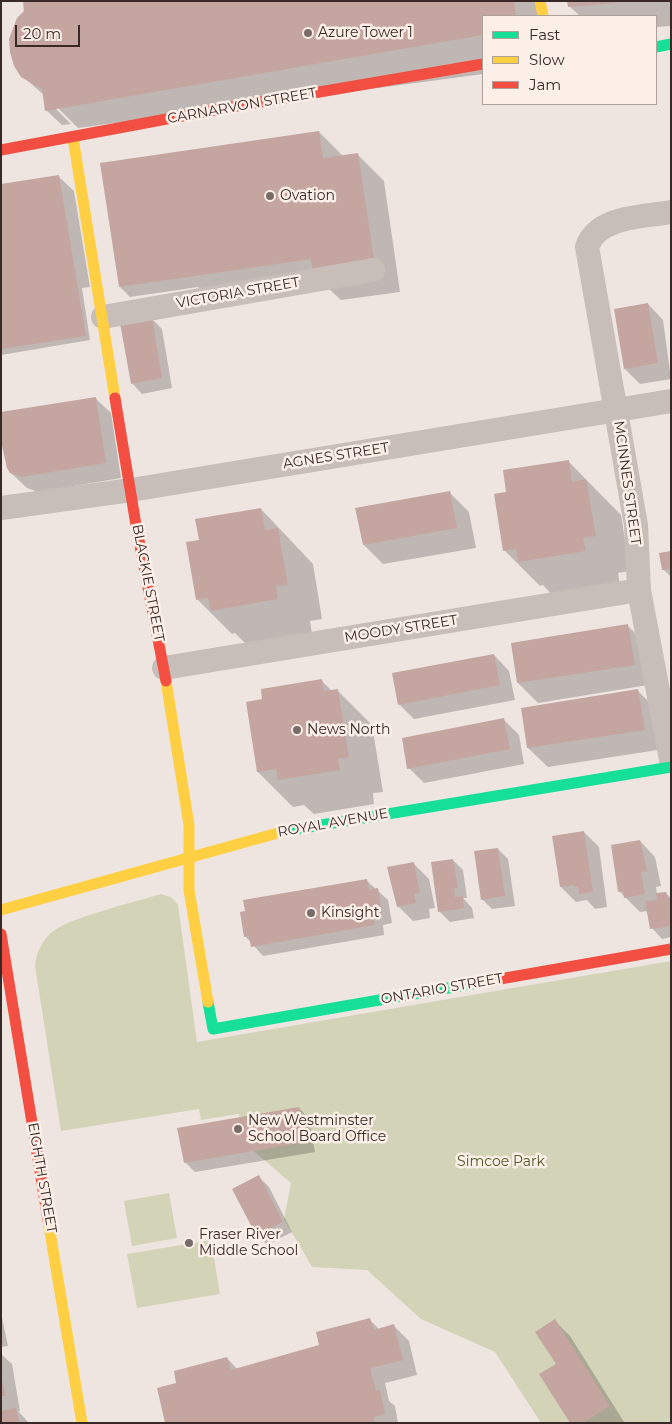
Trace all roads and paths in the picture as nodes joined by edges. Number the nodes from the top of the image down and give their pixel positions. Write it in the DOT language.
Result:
graph roads {
  1 [pos="540,1"];
  2 [pos="543,15"];
  3 [pos="671,44"];
  4 [pos="657,47"];
  5 [pos="482,64"];
  6 [pos="73,138"];
  7 [pos="1,150"];
  8 [pos="671,212"];
  9 [pos="373,270"];
  10 [pos="102,317"];
  11 [pos="671,401"];
  12 [pos="616,411"];
  13 [pos="131,490"];
  14 [pos="1,508"];
  15 [pos="639,590"];
  16 [pos="164,668"];
  17 [pos="671,760"];
  18 [pos="671,767"];
  19 [pos="190,857"];
  20 [pos="1,910"];
  21 [pos="1,934"];
  22 [pos="671,949"];
  23 [pos="213,1029"];
  24 [pos="82,1423"];
  1 -- 2 [label="street"];
  3 -- 4 [label="street"];
  5 -- 6 [label="street, CARNARVON STREET"];
  6 -- 7 [label="street, CARNARVON STREET"];
  6 -- 10 [label="street, BLACKIE STREET"];
  8 -- 12 [label="street, MCINNES STREET"];
  9 -- 10 [label="street, VICTORIA STREET"];
  10 -- 13 [label="street, BLACKIE STREET"];
  11 -- 12 [label="street, AGNES STREET"];
  12 -- 13 [label="street, AGNES STREET"];
  12 -- 15 [label="street, MCINNES STREET"];
  13 -- 14 [label="street, AGNES STREET"];
  13 -- 16 [label="street, BLACKIE STREET"];
  15 -- 16 [label="street, MOODY STREET"];
  15 -- 17 [label="street, MCINNES STREET"];
  16 -- 19 [label="street, BLACKIE STREET"];
  18 -- 19 [label="street, ROYAL AVENUE"];
  19 -- 20 [label="street, ROYAL AVENUE"];
  19 -- 23 [label="street, BLACKIE STREET"];
  21 -- 24 [label="street, EIGHTH STREET"];
  22 -- 23 [label="street, ONTARIO STREET"];
}
